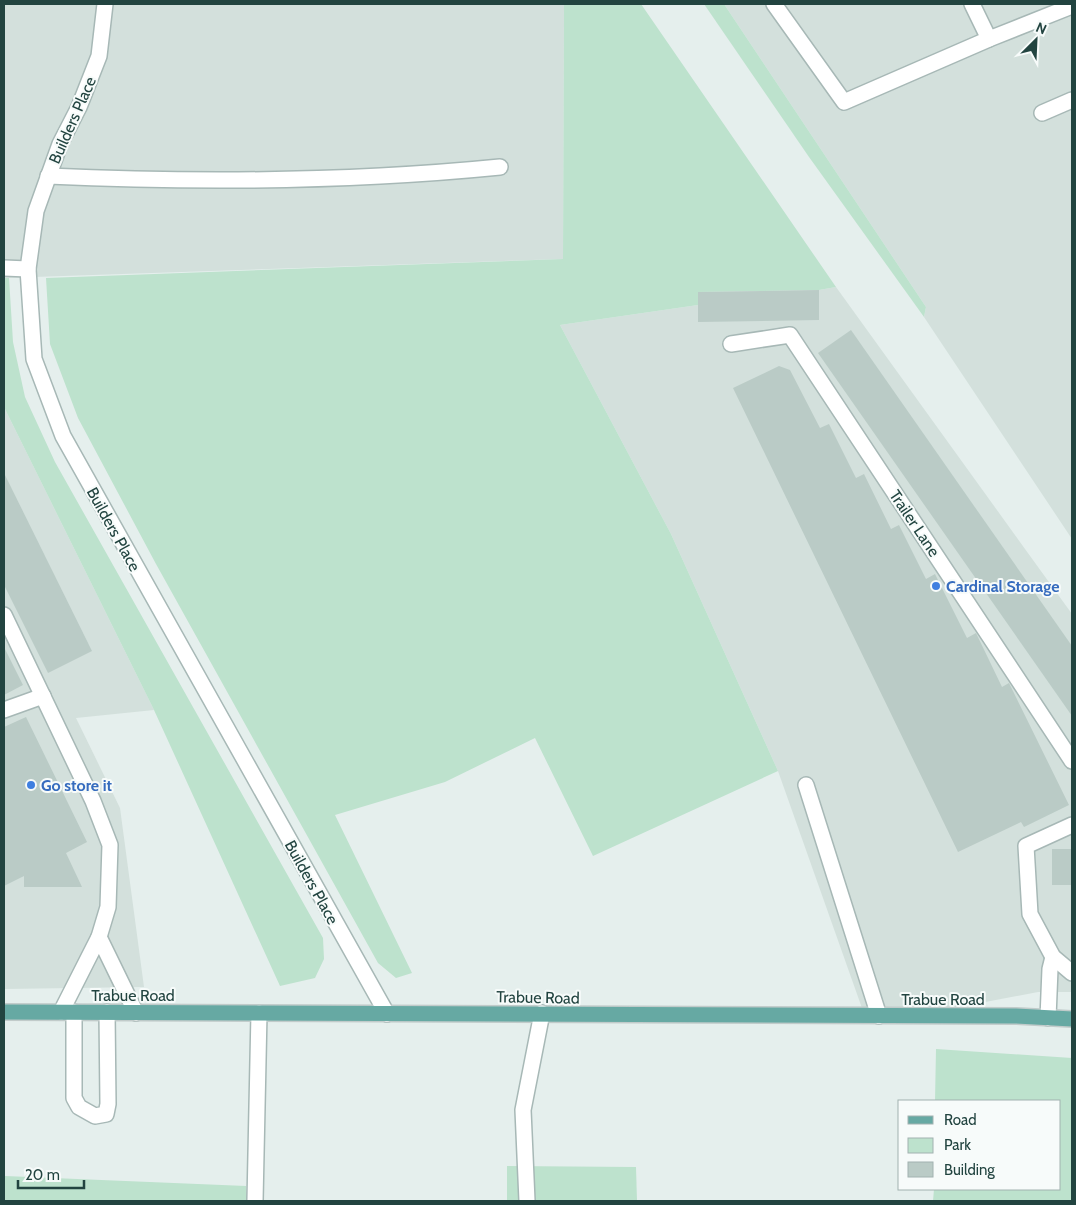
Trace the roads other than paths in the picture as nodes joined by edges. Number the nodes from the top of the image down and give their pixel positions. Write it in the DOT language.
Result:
graph roads {
  1 [pos="104,4"];
  2 [pos="774,4"];
  3 [pos="972,4"];
  4 [pos="1072,6"];
  5 [pos="989,39"];
  6 [pos="1072,100"];
  7 [pos="1042,113"];
  8 [pos="500,167"];
  9 [pos="48,176"];
  10 [pos="4,268"];
  11 [pos="28,269"];
  12 [pos="731,344"];
  13 [pos="4,615"];
  14 [pos="43,696"];
  15 [pos="4,710"];
  16 [pos="1072,761"];
  17 [pos="806,785"];
  18 [pos="1072,824"];
  19 [pos="99,937"];
  20 [pos="1053,958"];
  21 [pos="1072,973"];
  22 [pos="4,1012"];
  23 [pos="68,1012"];
  24 [pos="107,1012"];
  25 [pos="136,1012"];
  26 [pos="259,1013"];
  27 [pos="542,1013"];
  28 [pos="387,1014"];
  29 [pos="879,1016"];
  30 [pos="1048,1018"];
  31 [pos="1072,1019"];
  32 [pos="255,1201"];
  33 [pos="528,1201"];
  1 -- 9 [label="street, Builders Place"];
  2 -- 5 [label="street"];
  3 -- 5 [label="street"];
  4 -- 5 [label="street"];
  6 -- 7 [label="street"];
  8 -- 9 [label="street"];
  9 -- 11 [label="street, Builders Place"];
  10 -- 11 [label="street"];
  11 -- 28 [label="street, Builders Place"];
  12 -- 16 [label="street, Trailer Lane"];
  13 -- 14 [label="street"];
  14 -- 15 [label="street"];
  14 -- 19 [label="street"];
  17 -- 29 [label="street"];
  18 -- 20 [label="street"];
  19 -- 23 [label="street"];
  19 -- 25 [label="street"];
  20 -- 21 [label="street"];
  20 -- 30 [label="street"];
  22 -- 23 [label="main road, Trabue Road"];
  23 -- 24 [label="main road, Trabue Road"];
  23 -- 24 [label="street"];
  24 -- 25 [label="main road, Trabue Road"];
  25 -- 26 [label="main road, Trabue Road"];
  26 -- 28 [label="main road, Trabue Road"];
  26 -- 32 [label="street"];
  27 -- 28 [label="main road, Trabue Road"];
  27 -- 29 [label="main road, Trabue Road"];
  27 -- 33 [label="street"];
  29 -- 30 [label="main road, Trabue Road"];
  30 -- 31 [label="main road, Trabue Road"];
}
